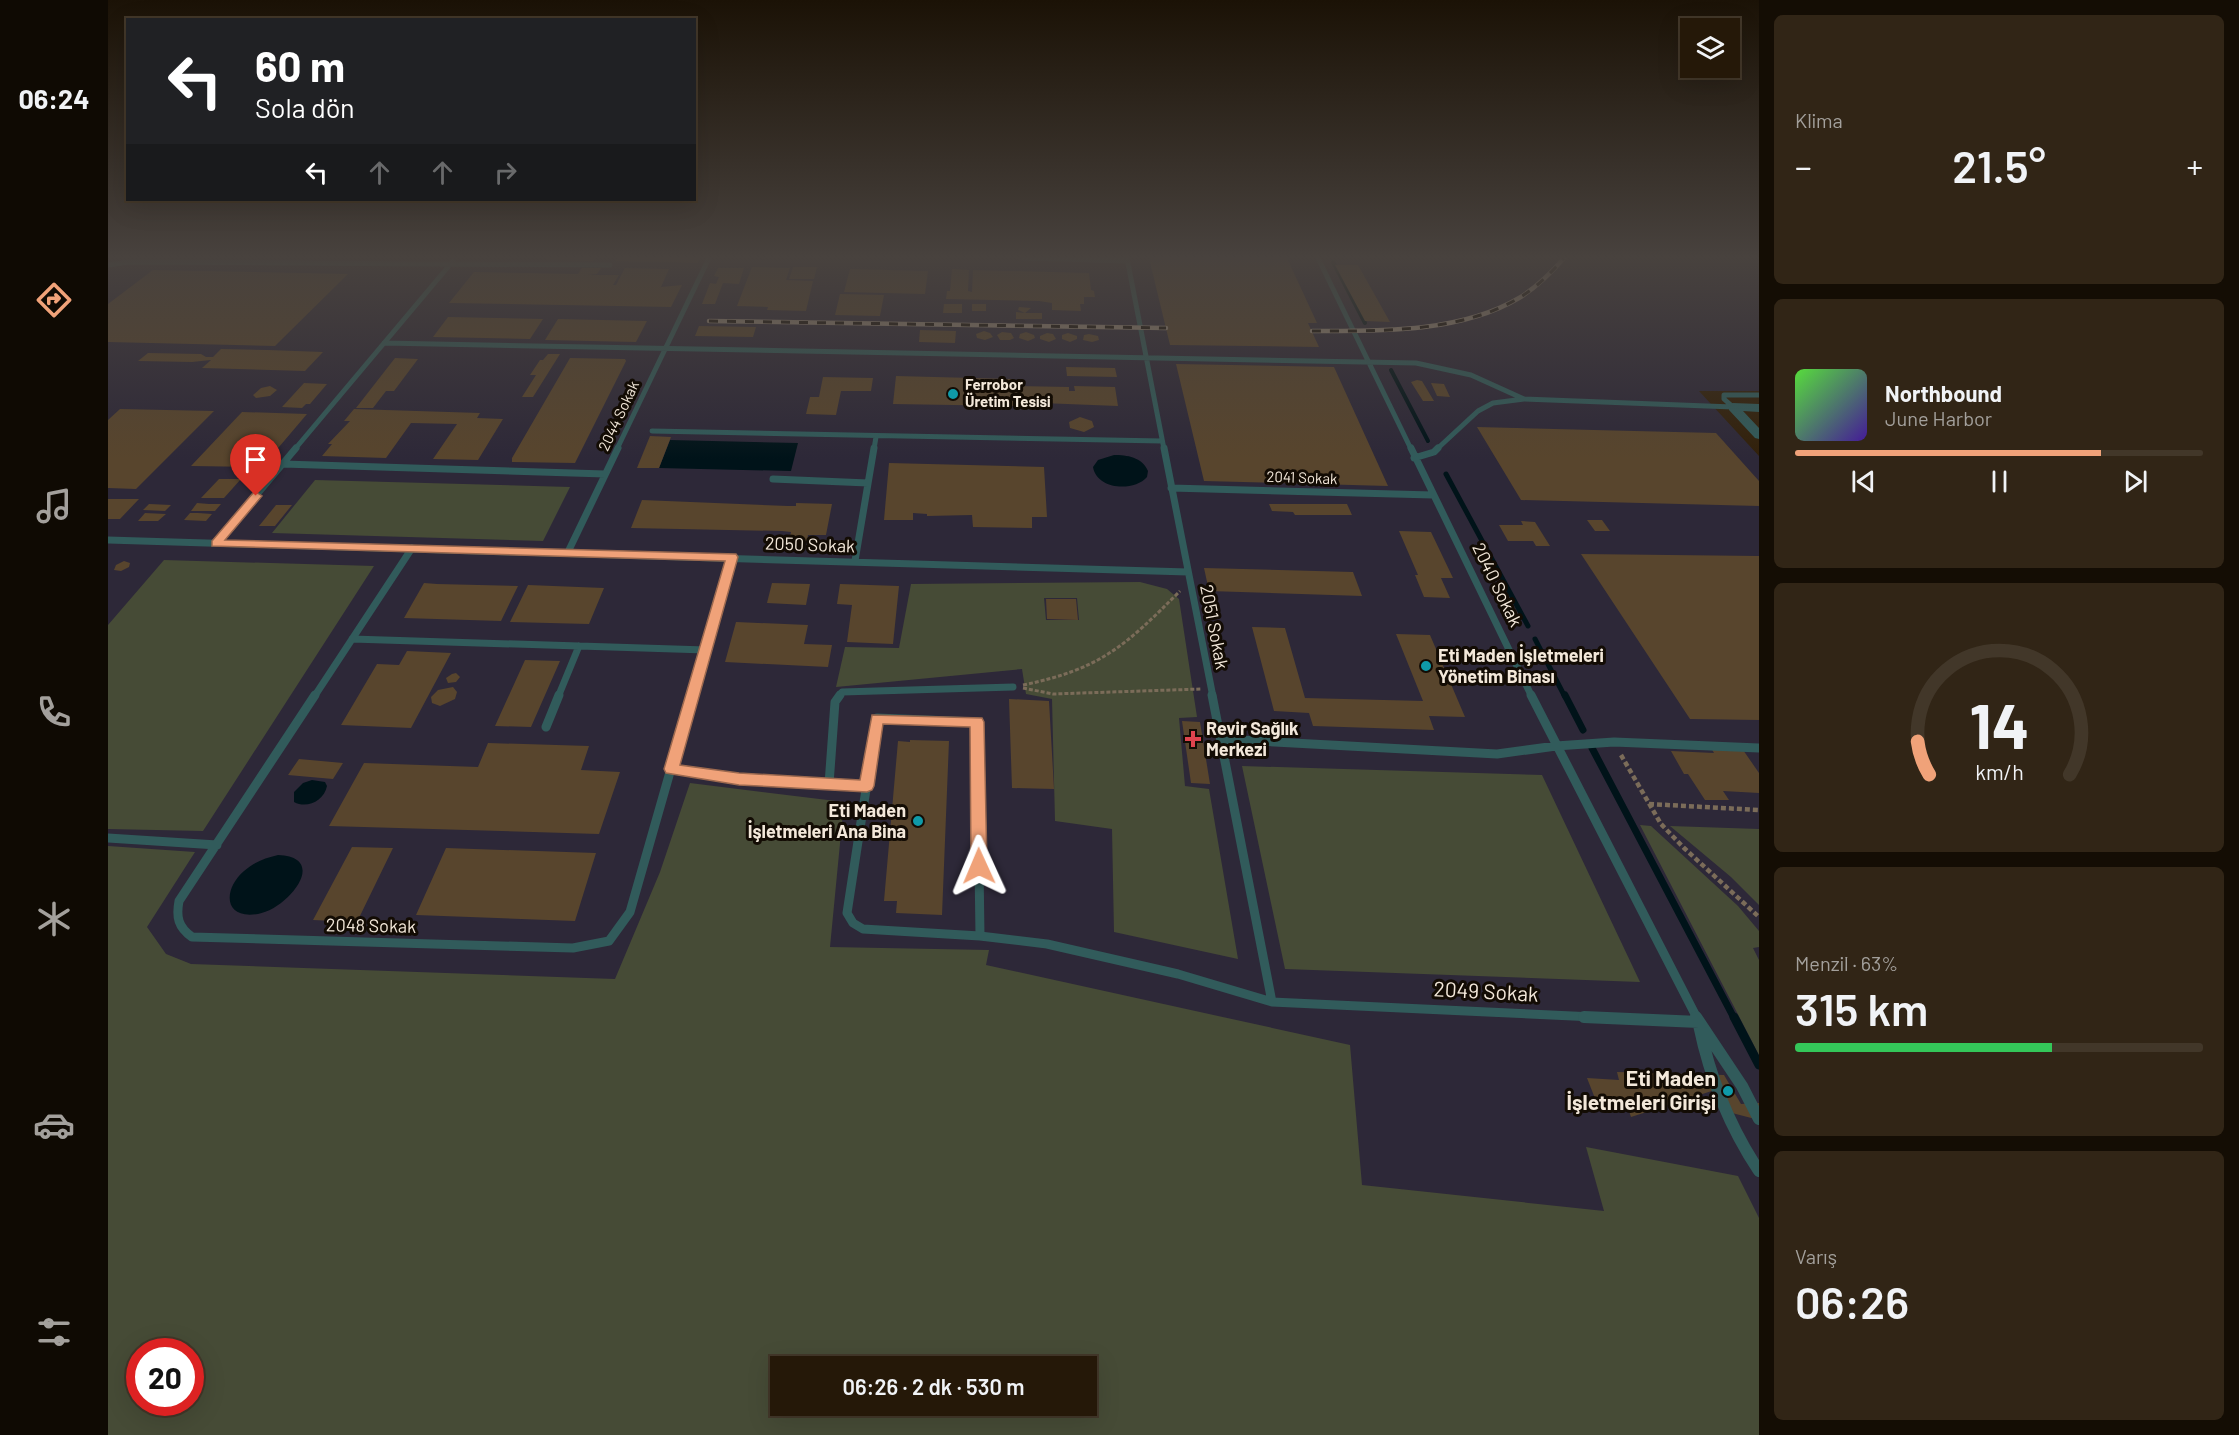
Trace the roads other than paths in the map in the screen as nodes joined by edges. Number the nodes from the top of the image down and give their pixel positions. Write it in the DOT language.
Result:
graph roads {
  1 [pos="399,325"];
  2 [pos="676,325"];
  3 [pos="1140,325"];
  4 [pos="1350,325"];
  5 [pos="384,343"];
  6 [pos="664,348"];
  7 [pos="1146,357"];
  8 [pos="1367,361"];
  9 [pos="1759,395"];
  10 [pos="1524,399"];
  11 [pos="1732,407"];
  12 [pos="1759,408"];
  13 [pos="652,431"];
  14 [pos="1759,435"];
  15 [pos="876,437"];
  16 [pos="1162,441"];
  17 [pos="1414,458"];
  18 [pos="283,464"];
  19 [pos="605,474"];
  20 [pos="773,479"];
  21 [pos="868,483"];
  22 [pos="1171,488"];
  23 [pos="1433,495"];
  24 [pos="108,540"];
  25 [pos="216,543"];
  26 [pos="412,548"];
  27 [pos="568,552"];
  28 [pos="732,557"];
  29 [pos="855,561"];
  30 [pos="1188,572"];
  31 [pos="352,639"];
  32 [pos="579,646"];
  33 [pos="706,650"];
  34 [pos="1014,687"];
  35 [pos="546,727"];
  36 [pos="1221,740"];
  37 [pos="1556,746"];
  38 [pos="1759,748"];
  39 [pos="671,769"];
  40 [pos="829,784"];
  41 [pos="867,786"];
  42 [pos="108,838"];
  43 [pos="217,845"];
  44 [pos="980,936"];
  45 [pos="1272,1002"];
  46 [pos="1699,1022"];
  47 [pos="1759,1119"];
  48 [pos="1759,1171"];
  1 -- 5 [label="lane"];
  2 -- 6 [label="lane, 2044 Sokak"];
  3 -- 7 [label="lane, 2051 Sokak"];
  4 -- 8 [label="lane, 2040 Sokak"];
  5 -- 6 [label="lane"];
  5 -- 18 [label="lane"];
  6 -- 7 [label="lane"];
  6 -- 19 [label="lane, 2044 Sokak"];
  7 -- 8 [label="lane"];
  7 -- 16 [label="lane, 2051 Sokak"];
  8 -- 10 [label="lane"];
  8 -- 17 [label="lane, 2040 Sokak"];
  9 -- 11 [label="lane"];
  10 -- 11 [label="lane"];
  10 -- 17 [label="lane"];
  11 -- 12 [label="street"];
  11 -- 14 [label="street"];
  13 -- 15 [label="lane"];
  15 -- 16 [label="lane"];
  15 -- 21 [label="lane"];
  16 -- 22 [label="lane, 2051 Sokak"];
  17 -- 23 [label="lane, 2040 Sokak"];
  18 -- 19 [label="lane"];
  18 -- 25 [label="lane"];
  19 -- 27 [label="lane, 2044 Sokak"];
  20 -- 21 [label="lane"];
  21 -- 29 [label="lane"];
  22 -- 23 [label="lane, 2041 Sokak"];
  22 -- 30 [label="lane, 2051 Sokak"];
  23 -- 37 [label="lane, 2040 Sokak"];
  24 -- 25 [label="lane, 2050 Sokak"];
  25 -- 26 [label="lane, 2050 Sokak"];
  26 -- 27 [label="lane, 2050 Sokak"];
  26 -- 31 [label="lane, 2048 Sokak"];
  27 -- 28 [label="lane, 2050 Sokak"];
  28 -- 29 [label="lane, 2050 Sokak"];
  28 -- 33 [label="lane, 2048 Sokak"];
  29 -- 30 [label="lane, 2050 Sokak"];
  30 -- 36 [label="lane, 2051 Sokak"];
  31 -- 32 [label="lane"];
  31 -- 43 [label="lane, 2048 Sokak"];
  32 -- 33 [label="lane"];
  32 -- 35 [label="lane"];
  33 -- 39 [label="lane, 2048 Sokak"];
  34 -- 40 [label="lane"];
  36 -- 37 [label="lane"];
  36 -- 45 [label="lane, 2051 Sokak"];
  37 -- 38 [label="lane"];
  37 -- 46 [label="lane, 2040 Sokak"];
  39 -- 40 [label="lane"];
  39 -- 43 [label="lane, 2048 Sokak"];
  40 -- 41 [label="lane"];
  41 -- 44 [label="lane, 2049 Sokak"];
  41 -- 44 [label="lane"];
  42 -- 43 [label="lane"];
  44 -- 45 [label="lane, 2049 Sokak"];
  45 -- 46 [label="lane, 2049 Sokak"];
  46 -- 47 [label="lane, 2040 Sokak"];
  46 -- 48 [label="lane, 2040 Sokak"];
}
